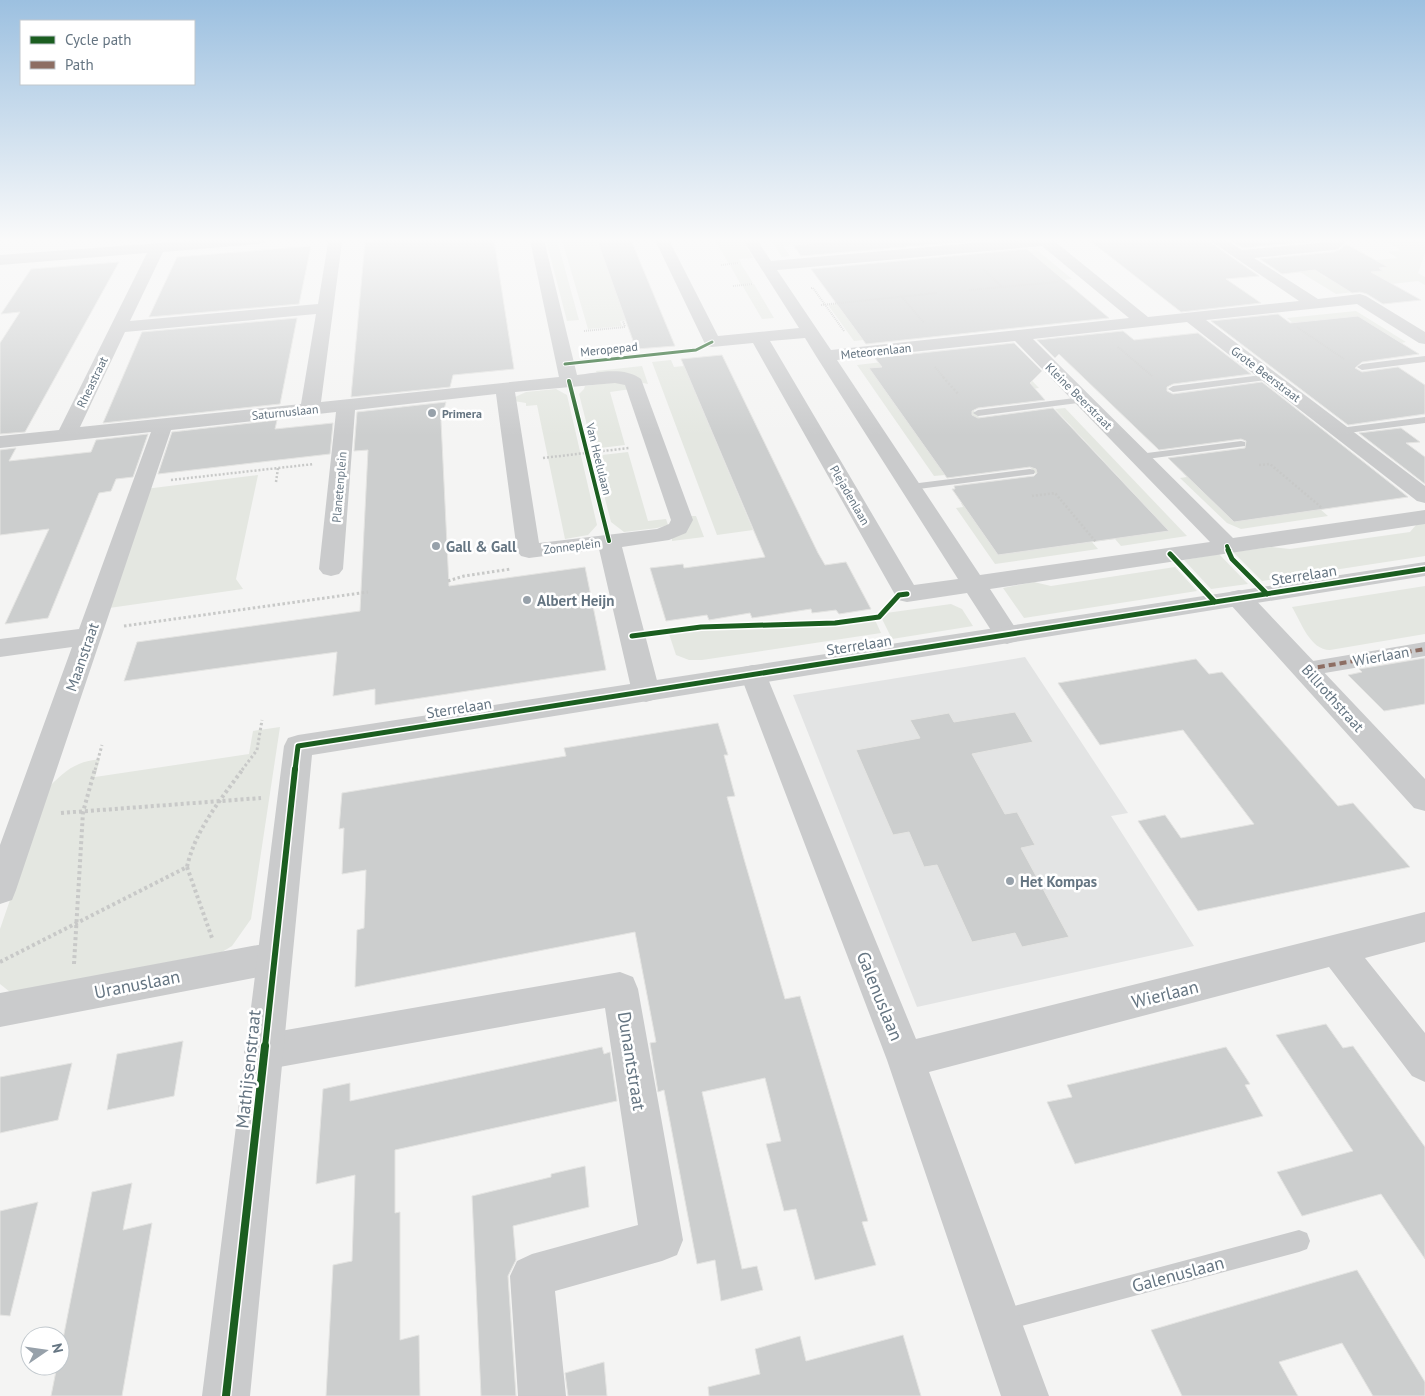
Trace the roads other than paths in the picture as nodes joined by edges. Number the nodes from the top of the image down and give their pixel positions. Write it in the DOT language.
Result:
graph roads {
  1 [pos="130,305"];
  2 [pos="552,305"];
  3 [pos="694,305"];
  4 [pos="793,305"];
  5 [pos="1123,305"];
  6 [pos="1305,305"];
  7 [pos="1370,305"];
  8 [pos="325,308"];
  9 [pos="1191,317"];
  10 [pos="1144,322"];
  11 [pos="119,327"];
  12 [pos="810,332"];
  13 [pos="1019,335"];
  14 [pos="758,338"];
  15 [pos="1425,339"];
  16 [pos="825,356"];
  17 [pos="1425,359"];
  18 [pos="1362,367"];
  19 [pos="1270,377"];
  20 [pos="569,381"];
  21 [pos="505,389"];
  22 [pos="1173,389"];
  23 [pos="1083,400"];
  24 [pos="346,406"];
  25 [pos="310,409"];
  26 [pos="978,413"];
  27 [pos="1425,420"];
  28 [pos="163,425"];
  29 [pos="1340,431"];
  30 [pos="66,436"];
  31 [pos="0,442"];
  32 [pos="1241,444"];
  33 [pos="1139,457"];
  34 [pos="1030,472"];
  35 [pos="911,487"];
  36 [pos="1425,496"];
  37 [pos="1425,516"];
  38 [pos="609,541"];
  39 [pos="1228,546"];
  40 [pos="331,569"];
  41 [pos="1425,569"];
  42 [pos="975,584"];
  43 [pos="1239,598"];
  44 [pos="1007,634"];
  45 [pos="89,636"];
  46 [pos="0,648"];
  47 [pos="1425,649"];
  48 [pos="1307,669"];
  49 [pos="753,674"];
  50 [pos="646,692"];
  51 [pos="298,746"];
  52 [pos="1425,799"];
  53 [pos="0,890"];
  54 [pos="1425,927"];
  55 [pos="1337,950"];
  56 [pos="274,958"];
  57 [pos="0,1010"];
  58 [pos="263,1052"];
  59 [pos="906,1060"];
  60 [pos="1425,1063"];
  61 [pos="1299,1241"];
  62 [pos="998,1322"];
  63 [pos="226,1396"];
  64 [pos="542,1396"];
  65 [pos="1025,1396"];
  1 -- 11 [label="street, Rheastraat"];
  2 -- 20 [label="street"];
  3 -- 14 [label="street"];
  4 -- 12 [label="street"];
  5 -- 10 [label="street"];
  6 -- 9 [label="street, Meteorenlaan"];
  7 -- 15 [label="street, Meteorenlaan"];
  8 -- 11 [label="street"];
  8 -- 25 [label="street"];
  9 -- 10 [label="street, Meteorenlaan"];
  9 -- 19 [label="street, Grote Beerstraat"];
  10 -- 13 [label="street, Meteorenlaan"];
  11 -- 30 [label="street, Rheastraat"];
  12 -- 14 [label="street"];
  12 -- 16 [label="street"];
  13 -- 16 [label="street, Meteorenlaan"];
  13 -- 23 [label="street, Kleine Beerstraat"];
  14 -- 42 [label="street, Plejadenlaan"];
  16 -- 35 [label="street"];
  17 -- 18 [label="lane"];
  19 -- 22 [label="lane"];
  19 -- 29 [label="street, Grote Beerstraat"];
  20 -- 21 [label="street, Saturnuslaan"];
  20 -- 38 [label="street, Zonneplein"];
  21 -- 24 [label="street, Saturnuslaan"];
  21 -- 38 [label="street, Zonneplein"];
  23 -- 26 [label="lane"];
  23 -- 33 [label="street, Kleine Beerstraat"];
  24 -- 25 [label="street, Saturnuslaan"];
  24 -- 40 [label="street, Planetenplein"];
  25 -- 28 [label="street, Saturnuslaan"];
  27 -- 29 [label="lane"];
  28 -- 30 [label="street, Saturnuslaan"];
  28 -- 45 [label="street, Maanstraat"];
  29 -- 36 [label="street, Grote Beerstraat"];
  30 -- 31 [label="street, Saturnuslaan"];
  32 -- 33 [label="lane"];
  33 -- 39 [label="street, Kleine Beerstraat"];
  34 -- 35 [label="lane"];
  35 -- 42 [label="street"];
  37 -- 39 [label="street"];
  38 -- 50 [label="street"];
  39 -- 42 [label="street"];
  41 -- 43 [label="street, Sterrelaan"];
  42 -- 44 [label="street"];
  43 -- 44 [label="street, Sterrelaan"];
  43 -- 48 [label="street, Billrothstraat"];
  44 -- 49 [label="street, Sterrelaan"];
  45 -- 46 [label="street"];
  45 -- 53 [label="street, Maanstraat"];
  47 -- 48 [label="street, Wierlaan"];
  48 -- 52 [label="street, Billrothstraat"];
  49 -- 50 [label="street, Sterrelaan"];
  49 -- 59 [label="street, Galenuslaan"];
  50 -- 51 [label="street, Sterrelaan"];
  51 -- 56 [label="street, Mathijsenstraat"];
  54 -- 55 [label="street, Wierlaan"];
  55 -- 59 [label="street, Wierlaan"];
  55 -- 60 [label="street"];
  56 -- 57 [label="street, Uranuslaan"];
  56 -- 58 [label="street, Mathijsenstraat"];
  58 -- 63 [label="street, Mathijsenstraat"];
  58 -- 64 [label="street, Dunantstraat"];
  59 -- 62 [label="street, Galenuslaan"];
  61 -- 62 [label="lane, Galenuslaan"];
  62 -- 65 [label="street, Galenuslaan"];
}
